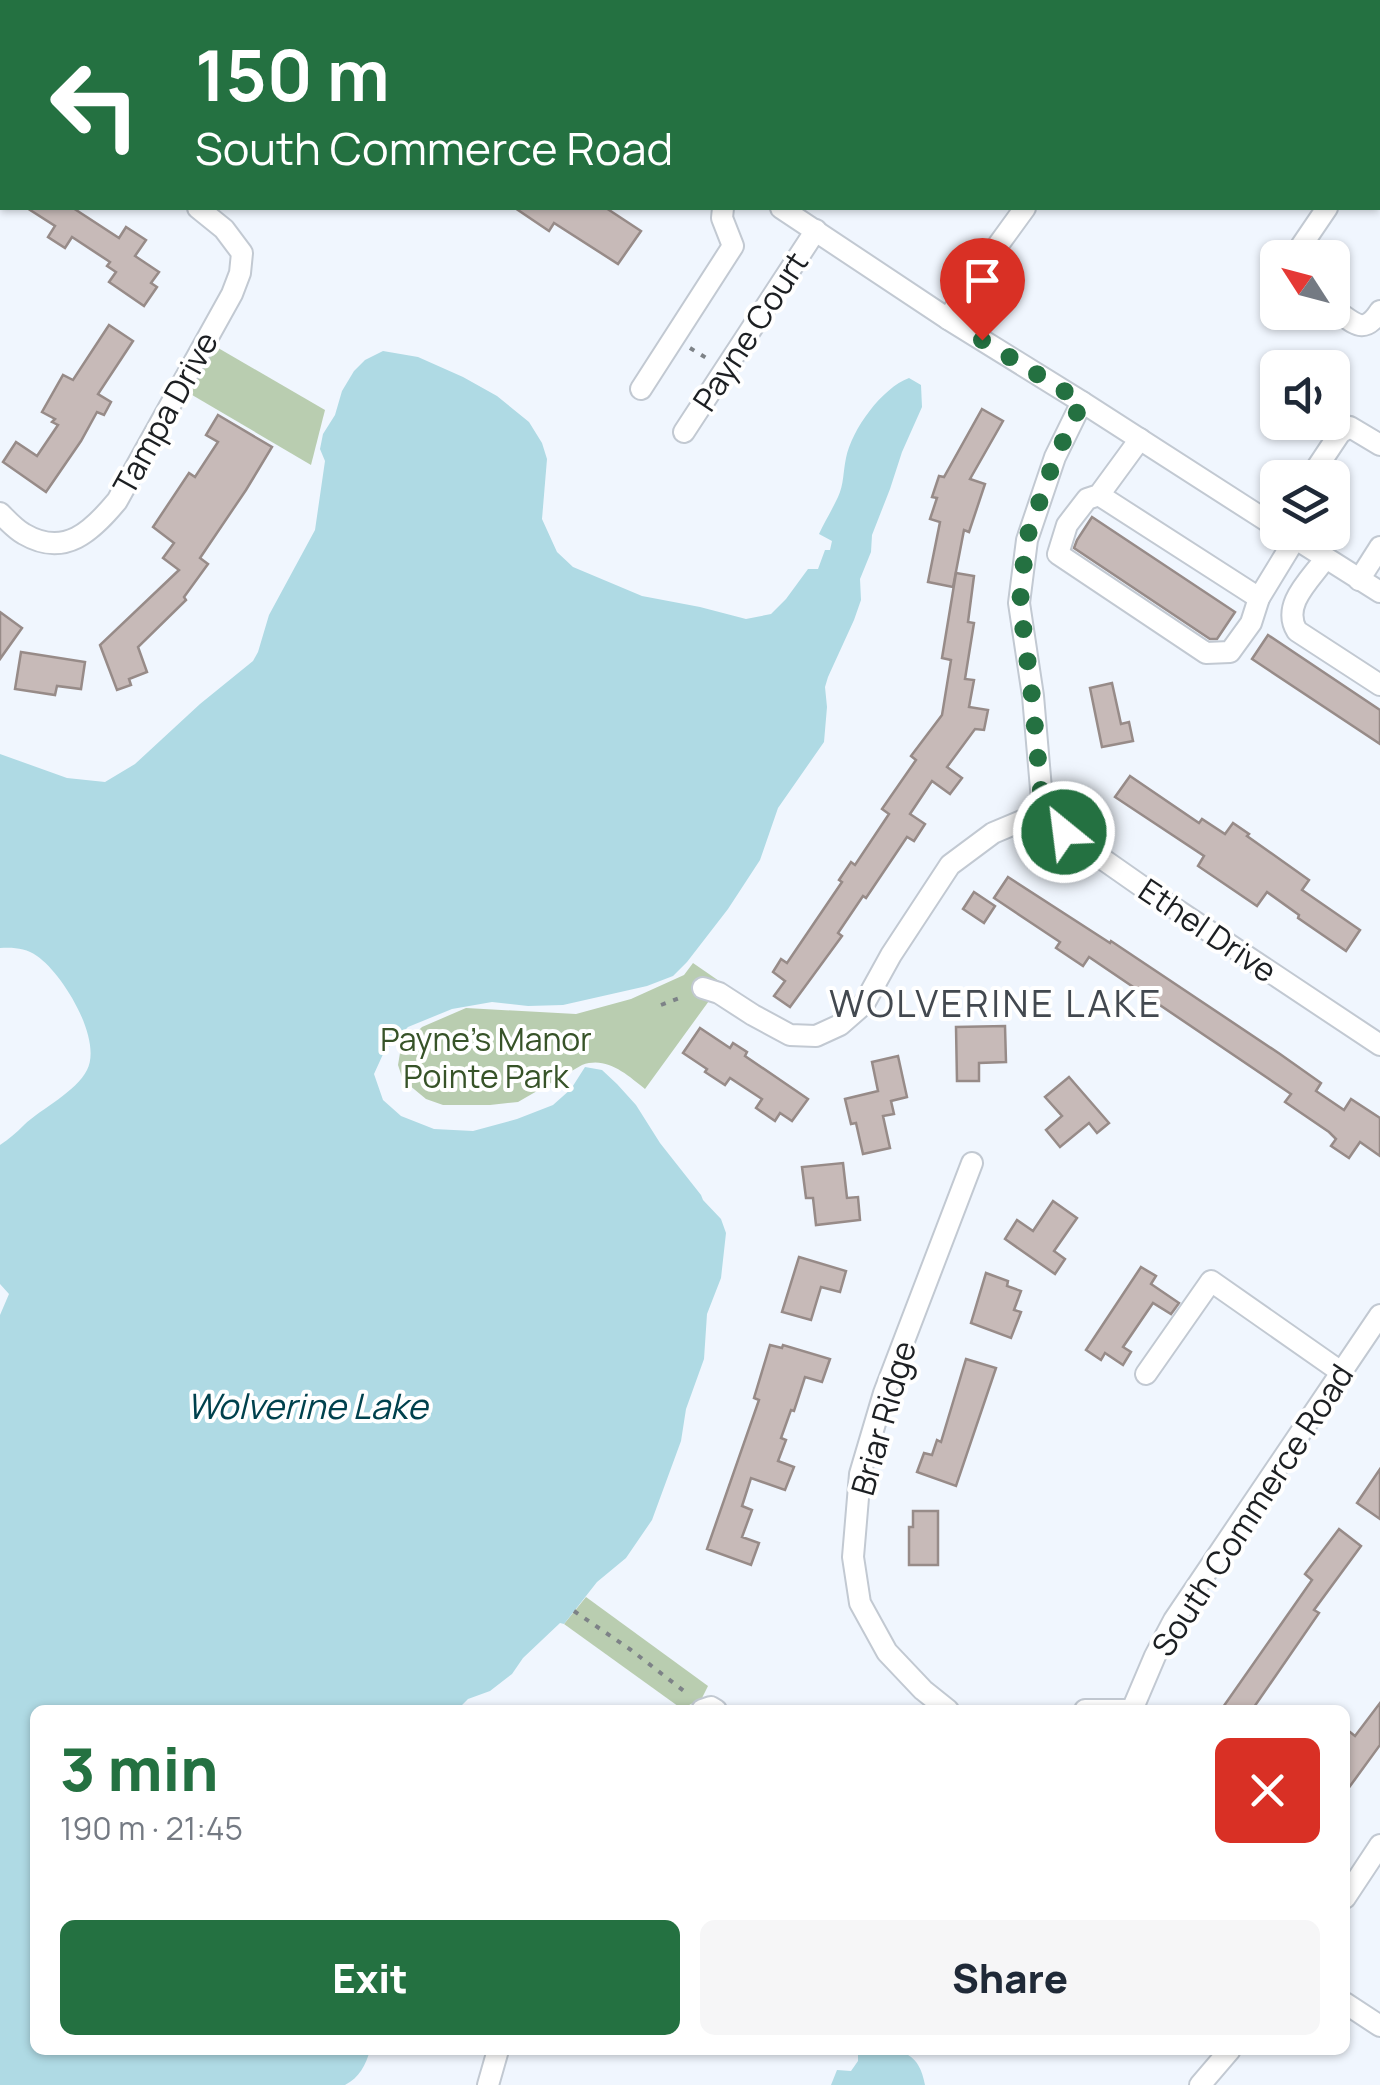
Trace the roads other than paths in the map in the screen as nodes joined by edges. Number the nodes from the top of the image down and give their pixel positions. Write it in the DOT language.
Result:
graph roads {
  1 [pos="201,210"];
  2 [pos="724,210"];
  3 [pos="784,210"];
  4 [pos="1024,210"];
  5 [pos="1326,210"];
  6 [pos="816,230"];
  7 [pos="1305,240"];
  8 [pos="948,319"];
  9 [pos="1350,320"];
  10 [pos="1377,321"];
  11 [pos="642,388"];
  12 [pos="1082,402"];
  13 [pos="684,432"];
  14 [pos="1140,439"];
  15 [pos="1380,445"];
  16 [pos="1322,460"];
  17 [pos="1099,495"];
  18 [pos="0,513"];
  19 [pos="1260,516"];
  20 [pos="1380,547"];
  21 [pos="1275,550"];
  22 [pos="1313,550"];
  23 [pos="1325,558"];
  24 [pos="1358,580"];
  25 [pos="1380,592"];
  26 [pos="1259,598"];
  27 [pos="1380,685"];
  28 [pos="1043,812"];
  29 [pos="703,988"];
  30 [pos="1380,1044"];
  31 [pos="972,1163"];
  32 [pos="1380,1314"];
  33 [pos="1341,1372"];
  34 [pos="1146,1374"];
  35 [pos="942,1705"];
  36 [pos="1134,1705"];
  37 [pos="1380,1846"];
  38 [pos="1350,1891"];
  39 [pos="1350,2006"];
  40 [pos="1380,2026"];
  41 [pos="497,2055"];
  42 [pos="1226,2055"];
  43 [pos="488,2085"];
  44 [pos="1200,2085"];
  1 -- 18 [label="street, Tampa Drive"];
  2 -- 11 [label="street"];
  3 -- 6 [label="street"];
  4 -- 8 [label="street"];
  5 -- 7 [label="street"];
  6 -- 8 [label="street"];
  6 -- 13 [label="street, Payne Court"];
  8 -- 12 [label="street"];
  9 -- 10 [label="street"];
  12 -- 14 [label="street"];
  12 -- 28 [label="street"];
  14 -- 17 [label="street"];
  14 -- 19 [label="street"];
  15 -- 16 [label="street"];
  17 -- 26 [label="street"];
  17 -- 26 [label="street"];
  20 -- 24 [label="street"];
  21 -- 26 [label="street"];
  22 -- 23 [label="street"];
  23 -- 24 [label="street"];
  23 -- 27 [label="street"];
  24 -- 25 [label="street"];
  28 -- 29 [label="street"];
  28 -- 30 [label="street, Ethel Drive"];
  31 -- 35 [label="street, Briar Ridge"];
  32 -- 33 [label="street, South Commerce Road"];
  33 -- 34 [label="street"];
  33 -- 36 [label="street, South Commerce Road"];
  37 -- 38 [label="street"];
  39 -- 40 [label="street"];
  41 -- 43 [label="street"];
  42 -- 44 [label="street"];
}
